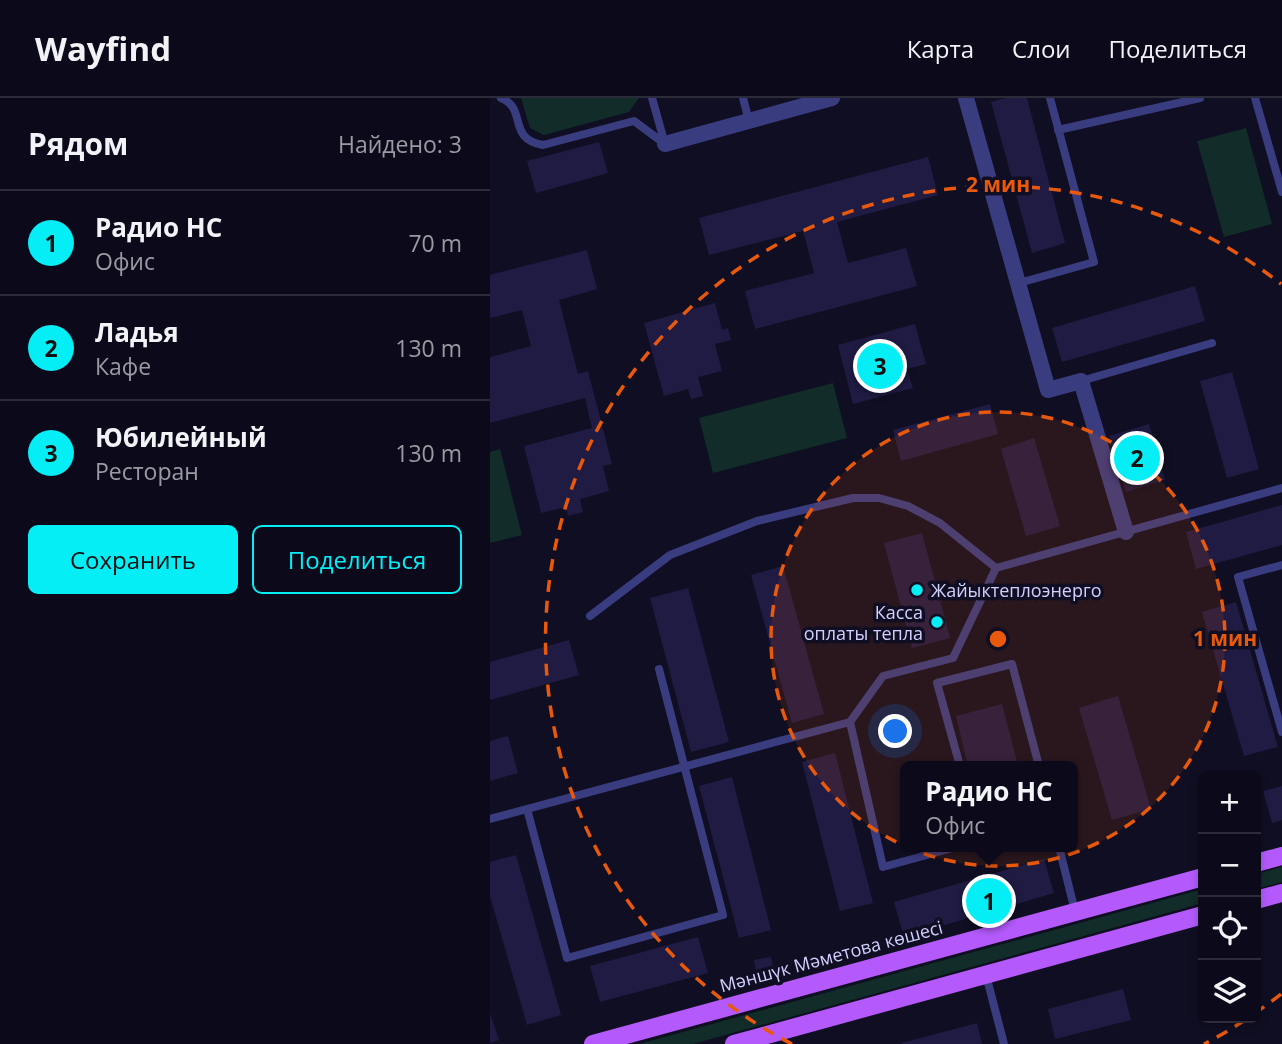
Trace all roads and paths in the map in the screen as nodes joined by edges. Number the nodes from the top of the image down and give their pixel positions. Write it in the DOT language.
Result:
graph roads {
  1 [pos="501,98"];
  2 [pos="652,98"];
  3 [pos="743,98"];
  4 [pos="832,98"];
  5 [pos="966,98"];
  6 [pos="1049,98"];
  7 [pos="1200,98"];
  8 [pos="1255,98"];
  9 [pos="748,121"];
  10 [pos="1058,130"];
  11 [pos="665,144"];
  12 [pos="1279,172"];
  13 [pos="1282,192"];
  14 [pos="1019,283"];
  15 [pos="1212,343"];
  16 [pos="1081,381"];
  17 [pos="1282,488"];
  18 [pos="1126,532"];
  19 [pos="1282,565"];
  20 [pos="996,568"];
  21 [pos="590,616"];
  22 [pos="659,669"];
  23 [pos="850,722"];
  24 [pos="1282,732"];
  25 [pos="959,761"];
  26 [pos="1038,761"];
  27 [pos="683,767"];
  28 [pos="527,809"];
  29 [pos="490,819"];
  30 [pos="938,852"];
  31 [pos="1060,852"];
  32 [pos="1282,856"];
  33 [pos="1261,862"];
  34 [pos="1198,878"];
  35 [pos="1282,893"];
  36 [pos="1261,899"];
  37 [pos="1075,911"];
  38 [pos="1198,916"];
  39 [pos="986,975"];
  40 [pos="593,1044"];
  41 [pos="734,1044"];
  42 [pos="1004,1044"];
  1 -- 11 [label="lane"];
  2 -- 11 [label="lane"];
  3 -- 9 [label="lane"];
  4 -- 9 [label="street"];
  5 -- 14 [label="street"];
  6 -- 10 [label="lane"];
  7 -- 10 [label="lane"];
  8 -- 12 [label="lane"];
  9 -- 11 [label="street"];
  10 -- 14 [label="lane"];
  12 -- 13 [label="lane"];
  14 -- 16 [label="street"];
  15 -- 16 [label="lane"];
  16 -- 18 [label="street"];
  17 -- 18 [label="lane"];
  18 -- 20 [label="lane"];
  19 -- 24 [label="lane"];
  20 -- 21 [label="lane"];
  20 -- 23 [label="lane"];
  22 -- 27 [label="lane"];
  23 -- 27 [label="lane"];
  23 -- 30 [label="lane"];
  25 -- 26 [label="lane"];
  27 -- 28 [label="lane"];
  27 -- 28 [label="lane"];
  28 -- 29 [label="lane"];
  31 -- 37 [label="lane"];
  32 -- 33 [label="main road"];
  34 -- 37 [label="main road, Мәншүк Мәметова көшесі"];
  35 -- 36 [label="main road"];
  37 -- 40 [label="main road, Мәншүк Мәметова көшесі"];
  38 -- 39 [label="main road"];
  39 -- 41 [label="main road"];
  39 -- 42 [label="lane"];
}
